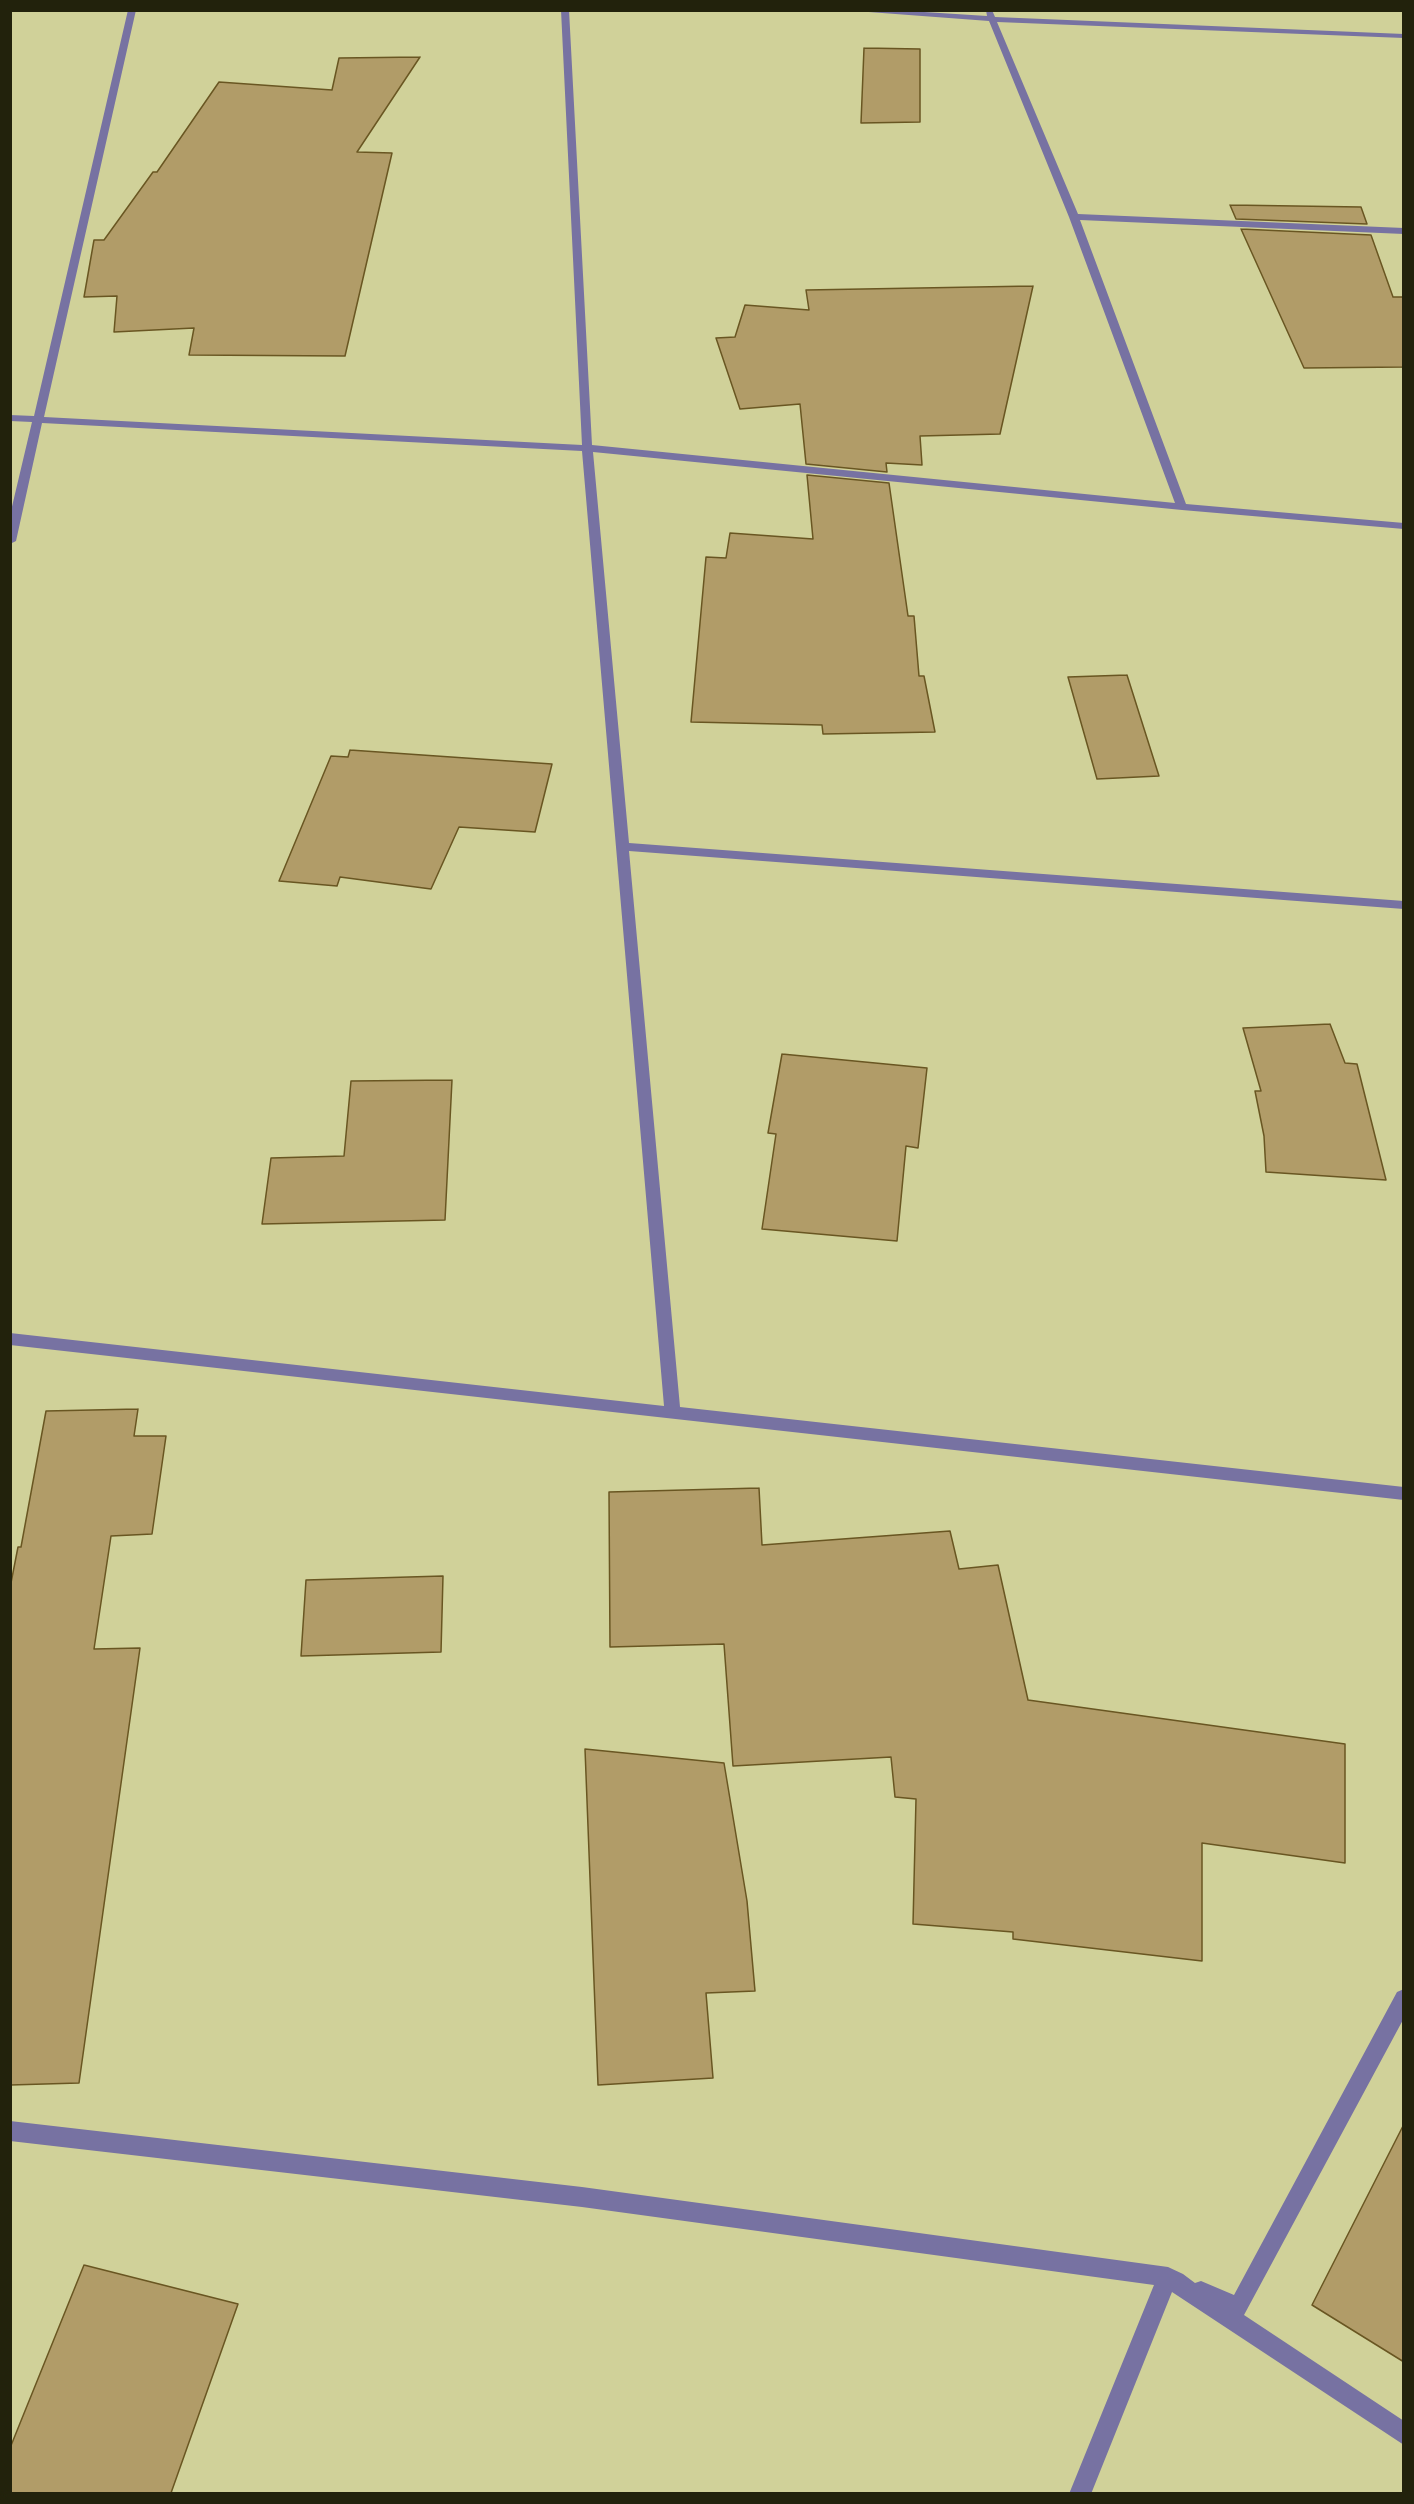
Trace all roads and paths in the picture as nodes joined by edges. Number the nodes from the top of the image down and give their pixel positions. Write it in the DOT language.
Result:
graph roads {
  1 [pos="132,10"];
  2 [pos="565,10"];
  3 [pos="846,10"];
  4 [pos="990,15"];
  5 [pos="1404,36"];
  6 [pos="1074,216"];
  7 [pos="1404,231"];
  8 [pos="10,418"];
  9 [pos="38,420"];
  10 [pos="587,448"];
  11 [pos="1182,507"];
  12 [pos="1404,526"];
  13 [pos="10,542"];
  14 [pos="623,847"];
  15 [pos="1404,905"];
  16 [pos="10,1339"];
  17 [pos="673,1413"];
  18 [pos="1404,1494"];
  19 [pos="1404,1998"];
  20 [pos="10,2131"];
  21 [pos="1168,2277"];
  22 [pos="1404,2434"];
  23 [pos="1080,2493"];
  1 -- 9 [label="street"];
  2 -- 10 [label="street"];
  3 -- 4 [label="street"];
  4 -- 5 [label="street"];
  4 -- 6 [label="street"];
  6 -- 7 [label="street"];
  6 -- 11 [label="street"];
  8 -- 9 [label="street"];
  9 -- 10 [label="street"];
  9 -- 13 [label="street"];
  10 -- 11 [label="street"];
  10 -- 14 [label="street"];
  11 -- 12 [label="street"];
  14 -- 15 [label="street"];
  14 -- 17 [label="street"];
  16 -- 17 [label="street"];
  17 -- 18 [label="street"];
  19 -- 21 [label="street"];
  20 -- 21 [label="street"];
  21 -- 22 [label="street"];
  21 -- 23 [label="street"];
}
